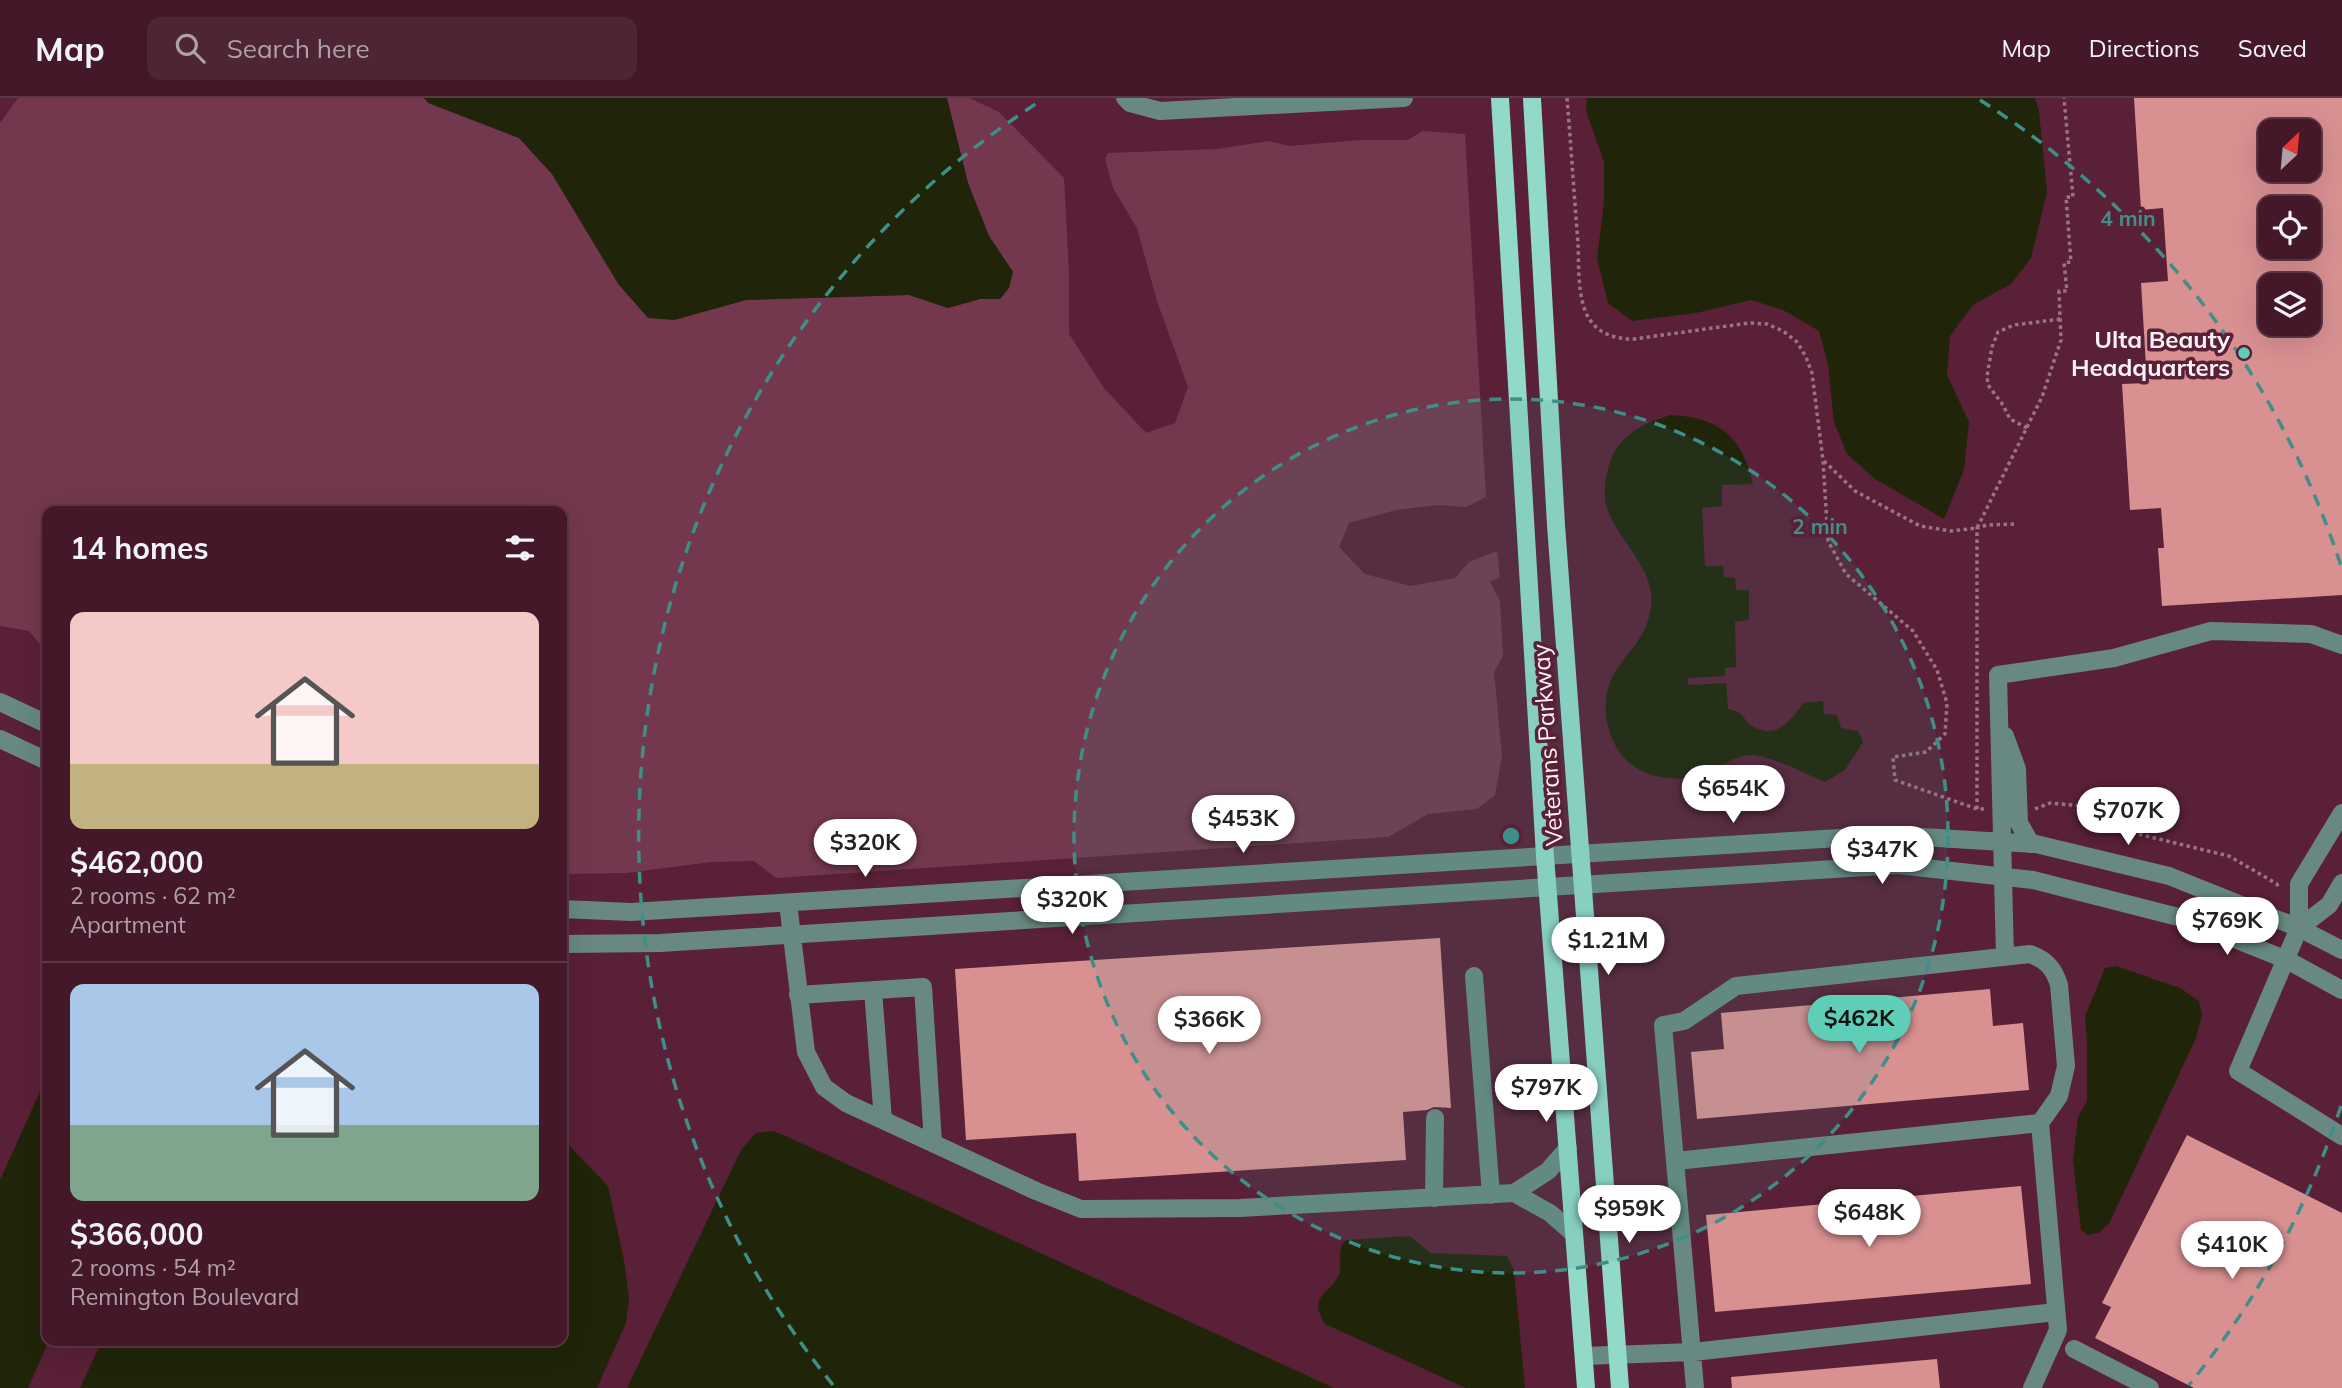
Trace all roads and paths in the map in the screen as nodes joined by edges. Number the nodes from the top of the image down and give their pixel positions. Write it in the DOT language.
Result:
graph roads {
  1 [pos="1125,98"];
  2 [pos="1404,98"];
  3 [pos="1500,98"];
  4 [pos="1532,98"];
  5 [pos="1567,98"];
  6 [pos="2064,98"];
  7 [pos="2062,319"];
  8 [pos="2027,428"];
  9 [pos="2017,524"];
  10 [pos="1977,528"];
  11 [pos="2342,645"];
  12 [pos="0,702"];
  13 [pos="42,722"];
  14 [pos="2000,723"];
  15 [pos="0,739"];
  16 [pos="42,759"];
  17 [pos="1977,809"];
  18 [pos="2342,813"];
  19 [pos="2002,842"];
  20 [pos="2031,844"];
  21 [pos="1579,854"];
  22 [pos="1545,856"];
  23 [pos="2003,877"];
  24 [pos="2342,883"];
  25 [pos="1581,884"];
  26 [pos="1547,886"];
  27 [pos="788,903"];
  28 [pos="567,909"];
  29 [pos="2300,928"];
  30 [pos="790,935"];
  31 [pos="567,944"];
  32 [pos="2342,950"];
  33 [pos="2005,957"];
  34 [pos="2287,960"];
  35 [pos="1474,976"];
  36 [pos="873,990"];
  37 [pos="2342,990"];
  38 [pos="798,995"];
  39 [pos="1435,1118"];
  40 [pos="883,1120"];
  41 [pos="2040,1123"];
  42 [pos="2342,1136"];
  43 [pos="933,1143"];
  44 [pos="1568,1149"];
  45 [pos="1676,1161"];
  46 [pos="1514,1193"];
  47 [pos="1491,1195"];
  48 [pos="1434,1198"];
  49 [pos="1574,1234"];
  50 [pos="2056,1312"];
  51 [pos="2074,1349"];
  52 [pos="1693,1352"];
  53 [pos="1619,1355"];
  54 [pos="1584,1356"];
  55 [pos="1586,1388"];
  56 [pos="1620,1388"];
  57 [pos="1695,1388"];
  58 [pos="2032,1388"];
  59 [pos="2150,1388"];
  1 -- 2 [label="street"];
  3 -- 22 [label="main road, Veterans Parkway"];
  4 -- 21 [label="main road, Veterans Parkway"];
  5 -- 10 [label="path"];
  6 -- 7 [label="path"];
  7 -- 8 [label="path"];
  7 -- 8 [label="path"];
  8 -- 10 [label="path"];
  9 -- 10 [label="path"];
  10 -- 17 [label="path"];
  11 -- 14 [label="street"];
  12 -- 13 [label="street"];
  14 -- 19 [label="street"];
  14 -- 20 [label="street"];
  15 -- 16 [label="street"];
  18 -- 29 [label="street"];
  19 -- 20 [label="street"];
  19 -- 21 [label="street"];
  19 -- 23 [label="street"];
  20 -- 29 [label="street"];
  21 -- 22 [label="street"];
  21 -- 25 [label="main road, Veterans Parkway"];
  22 -- 26 [label="main road, Veterans Parkway"];
  22 -- 27 [label="street"];
  23 -- 25 [label="street"];
  23 -- 33 [label="street"];
  23 -- 34 [label="street"];
  24 -- 29 [label="street"];
  25 -- 26 [label="street"];
  25 -- 53 [label="main road, Veterans Parkway"];
  26 -- 30 [label="street"];
  26 -- 44 [label="main road, Veterans Parkway"];
  27 -- 28 [label="street"];
  27 -- 30 [label="street"];
  29 -- 32 [label="street"];
  29 -- 34 [label="street"];
  30 -- 31 [label="street"];
  30 -- 38 [label="street"];
  33 -- 41 [label="street"];
  33 -- 45 [label="street"];
  34 -- 37 [label="street"];
  34 -- 42 [label="street"];
  35 -- 47 [label="street"];
  36 -- 38 [label="street"];
  36 -- 40 [label="street"];
  36 -- 43 [label="street"];
  38 -- 40 [label="street"];
  39 -- 48 [label="street"];
  40 -- 43 [label="street"];
  41 -- 45 [label="street"];
  41 -- 50 [label="street"];
  43 -- 48 [label="street"];
  44 -- 46 [label="street"];
  44 -- 49 [label="main road, Veterans Parkway"];
  45 -- 52 [label="street"];
  46 -- 47 [label="street"];
  46 -- 49 [label="street"];
  47 -- 48 [label="street"];
  49 -- 54 [label="main road, Veterans Parkway"];
  50 -- 52 [label="street"];
  50 -- 58 [label="street"];
  51 -- 59 [label="street"];
  52 -- 53 [label="street"];
  52 -- 57 [label="street"];
  53 -- 54 [label="street"];
  53 -- 56 [label="main road, Veterans Parkway"];
  54 -- 55 [label="main road, Veterans Parkway"];
}
